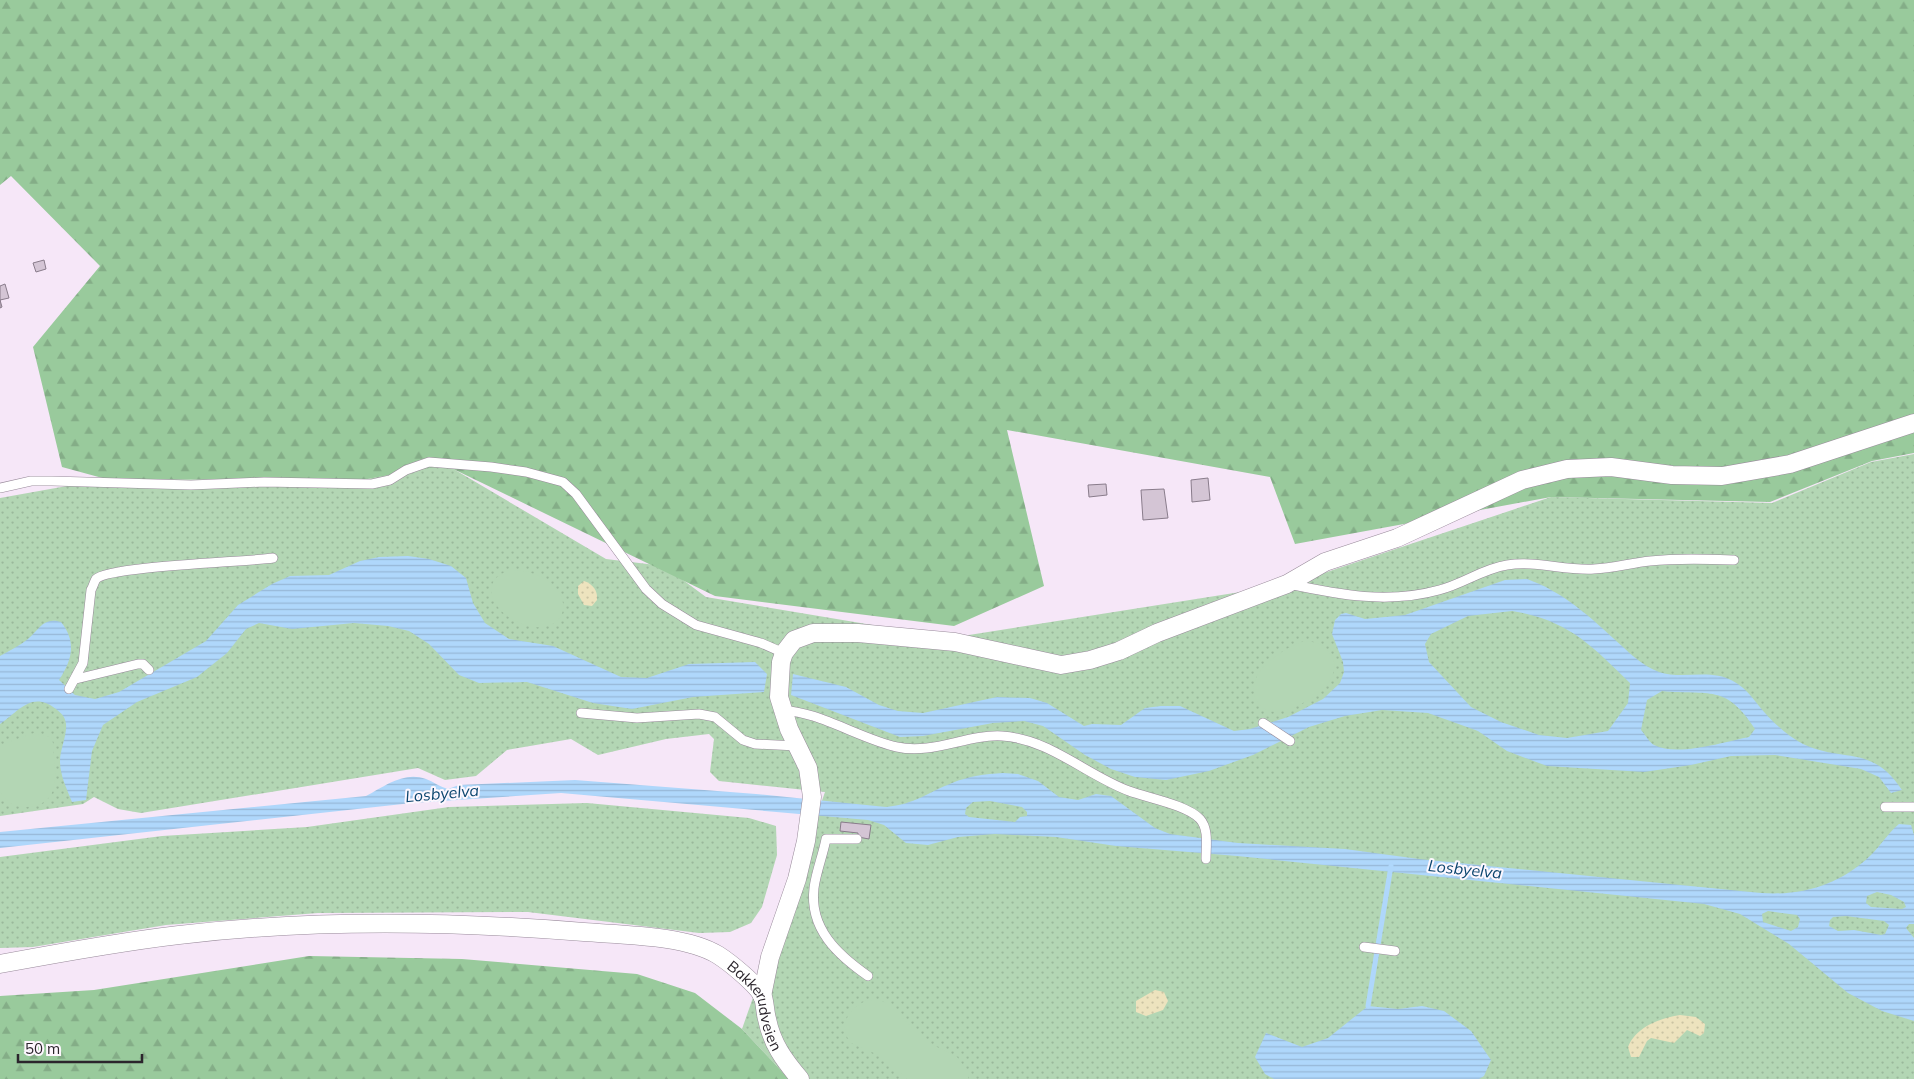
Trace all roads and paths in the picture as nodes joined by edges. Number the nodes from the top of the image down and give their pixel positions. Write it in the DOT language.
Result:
graph roads {
  1 [pos="1914,423"];
  2 [pos="0,488"];
  3 [pos="273,558"];
  4 [pos="1734,560"];
  5 [pos="1287,584"];
  6 [pos="784,653"];
  7 [pos="149,670"];
  8 [pos="76,679"];
  9 [pos="69,689"];
  10 [pos="782,711"];
  11 [pos="581,713"];
  12 [pos="1263,723"];
  13 [pos="1290,741"];
  14 [pos="797,746"];
  15 [pos="1885,807"];
  16 [pos="1914,807"];
  17 [pos="826,839"];
  18 [pos="857,839"];
  19 [pos="806,841"];
  20 [pos="1206,859"];
  21 [pos="1364,947"];
  22 [pos="1395,951"];
  23 [pos="0,964"];
  24 [pos="868,976"];
  25 [pos="762,996"];
  26 [pos="800,1079"];
  1 -- 5 [label="street"];
  2 -- 6 [label="lane"];
  3 -- 8 [label="lane"];
  4 -- 5 [label="lane"];
  5 -- 6 [label="street"];
  6 -- 10 [label="street"];
  7 -- 8 [label="lane"];
  8 -- 9 [label="lane"];
  10 -- 14 [label="street"];
  10 -- 20 [label="lane"];
  11 -- 14 [label="lane"];
  12 -- 13 [label="lane"];
  14 -- 19 [label="street"];
  15 -- 16 [label="lane"];
  17 -- 18 [label="lane"];
  17 -- 19 [label="lane"];
  17 -- 24 [label="lane"];
  19 -- 25 [label="street"];
  21 -- 22 [label="lane"];
  23 -- 25 [label="street, Bakkerudveien"];
  25 -- 26 [label="street, Bakkerudveien"];
}
